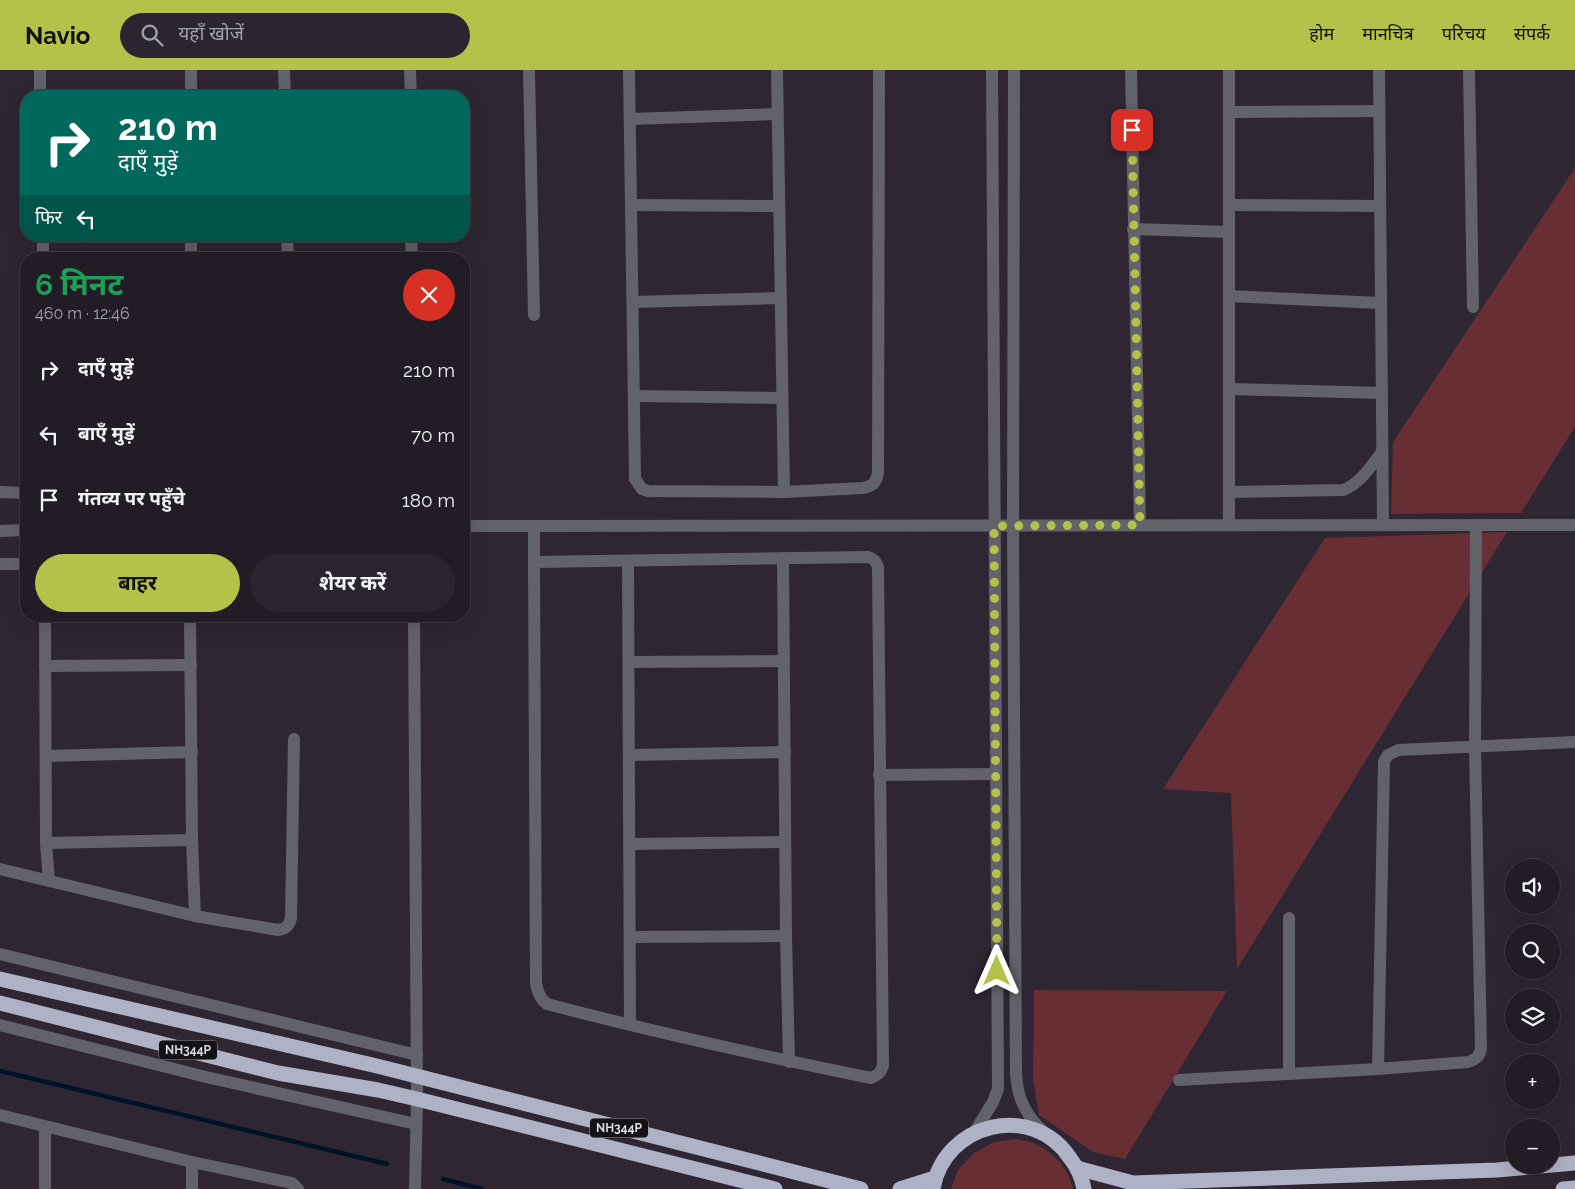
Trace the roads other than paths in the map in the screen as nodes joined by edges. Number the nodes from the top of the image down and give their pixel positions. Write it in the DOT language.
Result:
graph roads {
  1 [pos="40,70"];
  2 [pos="191,70"];
  3 [pos="284,70"];
  4 [pos="410,70"];
  5 [pos="529,70"];
  6 [pos="629,70"];
  7 [pos="776,70"];
  8 [pos="879,70"];
  9 [pos="992,70"];
  10 [pos="1014,70"];
  11 [pos="1131,70"];
  12 [pos="1229,70"];
  13 [pos="1379,70"];
  14 [pos="1469,70"];
  15 [pos="40,90"];
  16 [pos="191,90"];
  17 [pos="285,90"];
  18 [pos="411,90"];
  19 [pos="1379,111"];
  20 [pos="1229,112"];
  21 [pos="777,114"];
  22 [pos="630,120"];
  23 [pos="631,204"];
  24 [pos="1229,204"];
  25 [pos="779,206"];
  26 [pos="1380,206"];
  27 [pos="1133,229"];
  28 [pos="1229,232"];
  29 [pos="1229,296"];
  30 [pos="780,298"];
  31 [pos="633,302"];
  32 [pos="1381,303"];
  33 [pos="1473,307"];
  34 [pos="534,315"];
  35 [pos="1229,389"];
  36 [pos="1382,393"];
  37 [pos="635,396"];
  38 [pos="782,398"];
  39 [pos="1382,452"];
  40 [pos="0,492"];
  41 [pos="784,492"];
  42 [pos="1229,492"];
  43 [pos="20,493"];
  44 [pos="1140,525"];
  45 [pos="1229,525"];
  46 [pos="1383,525"];
  47 [pos="1476,525"];
  48 [pos="1575,525"];
  49 [pos="470,526"];
  50 [pos="534,526"];
  51 [pos="994,526"];
  52 [pos="1013,526"];
  53 [pos="0,530"];
  54 [pos="20,530"];
  55 [pos="784,558"];
  56 [pos="628,561"];
  57 [pos="534,562"];
  58 [pos="0,564"];
  59 [pos="20,564"];
  60 [pos="45,622"];
  61 [pos="190,622"];
  62 [pos="414,622"];
  63 [pos="784,661"];
  64 [pos="629,662"];
  65 [pos="191,665"];
  66 [pos="46,666"];
  67 [pos="294,739"];
  68 [pos="1575,742"];
  69 [pos="1476,747"];
  70 [pos="192,752"];
  71 [pos="785,752"];
  72 [pos="629,755"];
  73 [pos="46,756"];
  74 [pos="996,774"];
  75 [pos="879,775"];
  76 [pos="192,840"];
  77 [pos="785,842"];
  78 [pos="46,843"];
  79 [pos="629,844"];
  80 [pos="0,869"];
  81 [pos="49,881"];
  82 [pos="196,916"];
  83 [pos="1288,918"];
  84 [pos="786,936"];
  85 [pos="630,937"];
  86 [pos="0,954"];
  87 [pos="0,980"];
  88 [pos="0,1003"];
  89 [pos="0,1025"];
  90 [pos="630,1025"];
  91 [pos="417,1055"];
  92 [pos="789,1062"];
  93 [pos="1378,1069"];
  94 [pos="1290,1074"];
  95 [pos="417,1076"];
  96 [pos="1179,1080"];
  97 [pos="417,1099"];
  98 [pos="0,1115"];
  99 [pos="416,1124"];
  100 [pos="45,1127"];
  101 [pos="974,1133"];
  102 [pos="1048,1136"];
  103 [pos="192,1162"];
  104 [pos="1575,1163"];
  105 [pos="1077,1168"];
  106 [pos="934,1183"];
  107 [pos="1575,1188"];
  108 [pos="45,1189"];
  109 [pos="192,1189"];
  110 [pos="298,1189"];
  111 [pos="416,1189"];
  112 [pos="775,1189"];
  113 [pos="861,1189"];
  114 [pos="900,1189"];
  115 [pos="1084,1189"];
  116 [pos="1563,1189"];
  1 -- 15 [label="street"];
  2 -- 16 [label="street"];
  3 -- 17 [label="street"];
  4 -- 18 [label="street"];
  5 -- 34 [label="street"];
  6 -- 22 [label="street"];
  7 -- 21 [label="street"];
  8 -- 41 [label="street"];
  9 -- 51 [label="street"];
  10 -- 52 [label="street"];
  11 -- 27 [label="street"];
  12 -- 20 [label="street"];
  13 -- 19 [label="street"];
  14 -- 33 [label="street"];
  19 -- 20 [label="street"];
  19 -- 26 [label="street"];
  20 -- 24 [label="street"];
  21 -- 22 [label="street"];
  21 -- 25 [label="street"];
  22 -- 23 [label="street"];
  23 -- 25 [label="street"];
  23 -- 31 [label="street"];
  24 -- 26 [label="street"];
  24 -- 28 [label="street"];
  25 -- 30 [label="street"];
  26 -- 32 [label="street"];
  27 -- 28 [label="street"];
  27 -- 44 [label="street"];
  28 -- 29 [label="street"];
  29 -- 32 [label="street"];
  29 -- 35 [label="street"];
  30 -- 31 [label="street"];
  30 -- 38 [label="street"];
  31 -- 37 [label="street"];
  32 -- 36 [label="street"];
  35 -- 36 [label="street"];
  35 -- 42 [label="street"];
  36 -- 39 [label="street"];
  37 -- 38 [label="street"];
  37 -- 41 [label="street"];
  38 -- 41 [label="street"];
  39 -- 42 [label="street"];
  39 -- 46 [label="street"];
  40 -- 43 [label="street"];
  42 -- 45 [label="street"];
  44 -- 45 [label="street"];
  44 -- 52 [label="street"];
  45 -- 46 [label="street"];
  46 -- 47 [label="street"];
  47 -- 48 [label="street"];
  47 -- 69 [label="street"];
  49 -- 50 [label="street"];
  50 -- 51 [label="street"];
  50 -- 57 [label="street"];
  51 -- 52 [label="street"];
  51 -- 74 [label="street"];
  52 -- 102 [label="street"];
  53 -- 54 [label="street"];
  55 -- 56 [label="street"];
  55 -- 63 [label="street"];
  55 -- 75 [label="street"];
  56 -- 57 [label="street"];
  56 -- 64 [label="street"];
  57 -- 90 [label="street"];
  58 -- 59 [label="street"];
  60 -- 66 [label="street"];
  61 -- 65 [label="street"];
  62 -- 91 [label="street"];
  63 -- 64 [label="street"];
  63 -- 71 [label="street"];
  64 -- 72 [label="street"];
  65 -- 66 [label="street"];
  65 -- 70 [label="street"];
  66 -- 73 [label="street"];
  67 -- 82 [label="street"];
  68 -- 69 [label="street"];
  69 -- 93 [label="street"];
  69 -- 93 [label="street"];
  70 -- 73 [label="street"];
  70 -- 76 [label="street"];
  71 -- 72 [label="street"];
  71 -- 77 [label="street"];
  72 -- 79 [label="street"];
  73 -- 78 [label="street"];
  74 -- 75 [label="street"];
  74 -- 101 [label="street"];
  75 -- 92 [label="street"];
  76 -- 78 [label="street"];
  76 -- 82 [label="street"];
  77 -- 79 [label="street"];
  77 -- 84 [label="street"];
  78 -- 81 [label="street"];
  79 -- 85 [label="street"];
  80 -- 81 [label="street"];
  81 -- 82 [label="street"];
  83 -- 94 [label="street"];
  84 -- 85 [label="street"];
  84 -- 92 [label="street"];
  85 -- 90 [label="street"];
  86 -- 91 [label="street"];
  87 -- 95 [label="highway, NH344P"];
  88 -- 97 [label="highway, NH344P"];
  89 -- 99 [label="street"];
  90 -- 92 [label="street"];
  91 -- 95 [label="street"];
  93 -- 94 [label="street"];
  94 -- 96 [label="street"];
  95 -- 97 [label="street"];
  95 -- 113 [label="highway, NH344P"];
  97 -- 99 [label="street"];
  97 -- 112 [label="highway, NH344P"];
  98 -- 100 [label="street"];
  99 -- 111 [label="street"];
  100 -- 103 [label="street"];
  100 -- 108 [label="street"];
  101 -- 102 [label="highway"];
  101 -- 106 [label="highway"];
  102 -- 105 [label="highway"];
  103 -- 109 [label="street"];
  103 -- 110 [label="street"];
  104 -- 105 [label="highway"];
  105 -- 115 [label="highway"];
  106 -- 114 [label="highway"];
  107 -- 116 [label="highway"];
}
